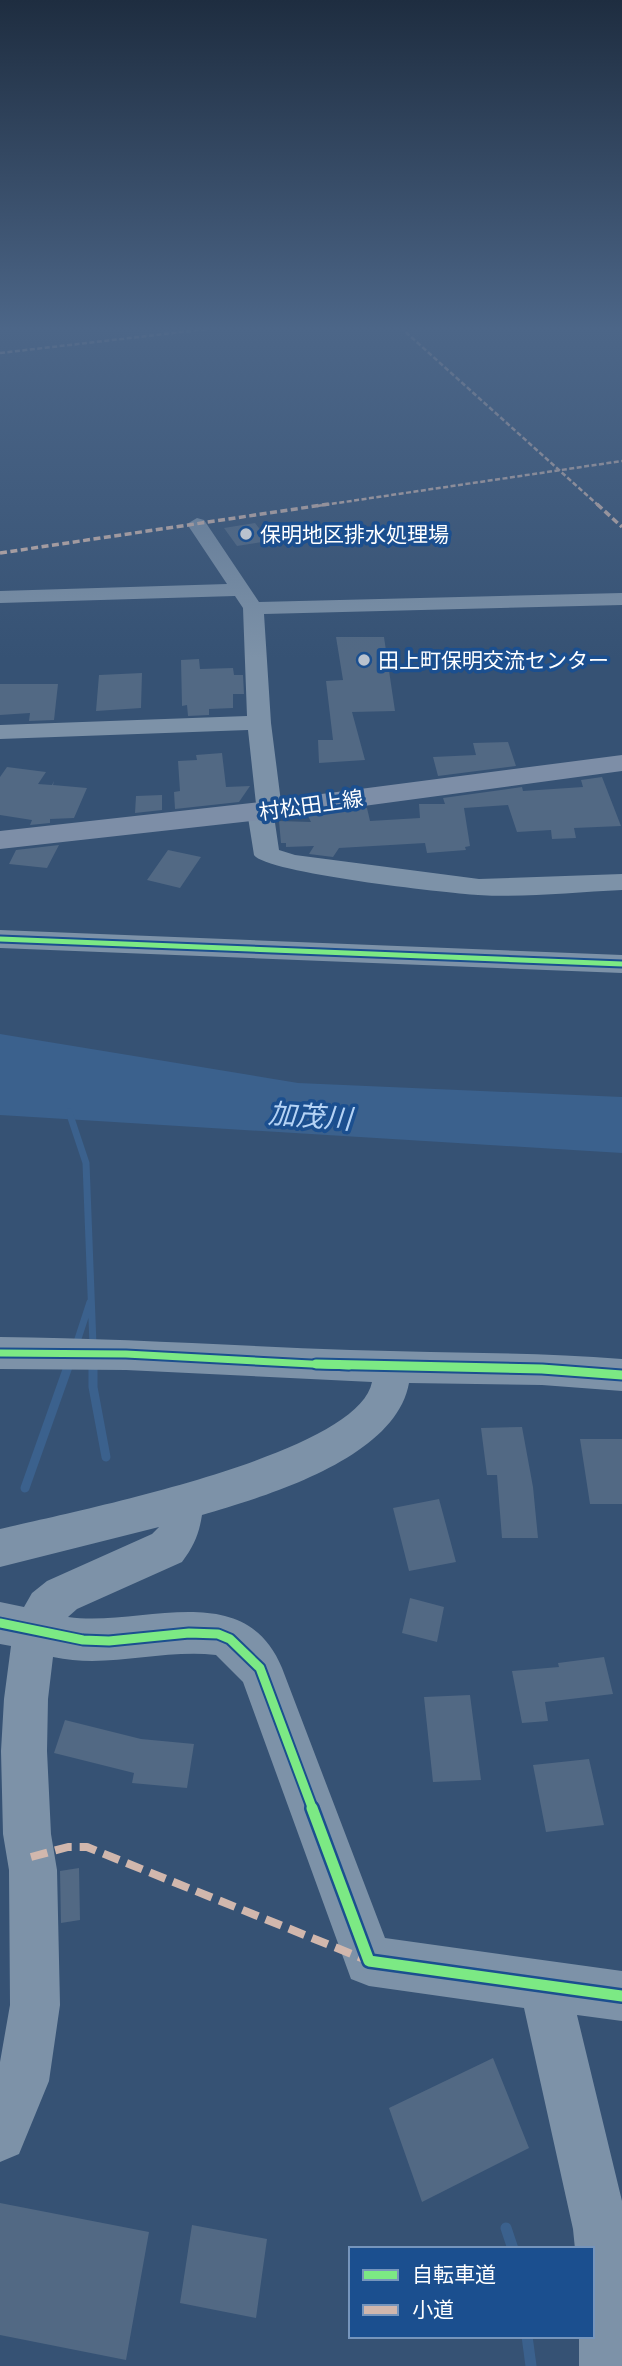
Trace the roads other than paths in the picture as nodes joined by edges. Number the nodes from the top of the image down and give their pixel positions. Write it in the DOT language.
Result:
graph roads {
  1 [pos="197,524"];
  2 [pos="0,597"];
  3 [pos="247,599"];
  4 [pos="622,599"];
  5 [pos="259,723"];
  6 [pos="0,732"];
  7 [pos="622,763"];
  8 [pos="265,811"];
  9 [pos="0,841"];
  10 [pos="622,882"];
  11 [pos="0,939"];
  12 [pos="622,964"];
  13 [pos="7,1353"];
  14 [pos="393,1366"];
  15 [pos="622,1375"];
  16 [pos="184,1502"];
  17 [pos="0,1548"];
  18 [pos="17,1626"];
  19 [pos="545,1987"];
  20 [pos="622,1996"];
  21 [pos="0,2135"];
  22 [pos="608,2366"];
  1 -- 3 [label="street"];
  2 -- 3 [label="street"];
  3 -- 4 [label="street"];
  3 -- 5 [label="street"];
  5 -- 6 [label="street"];
  5 -- 8 [label="street"];
  7 -- 8 [label="main road, 村松田上線"];
  8 -- 9 [label="main road, 村松田上線"];
  8 -- 10 [label="street"];
  11 -- 12 [label="street"];
  13 -- 14 [label="street"];
  14 -- 15 [label="street"];
  14 -- 16 [label="street"];
  16 -- 17 [label="street"];
  16 -- 18 [label="street"];
  18 -- 19 [label="street"];
  18 -- 21 [label="street"];
  19 -- 20 [label="street"];
  19 -- 22 [label="street"];
}
